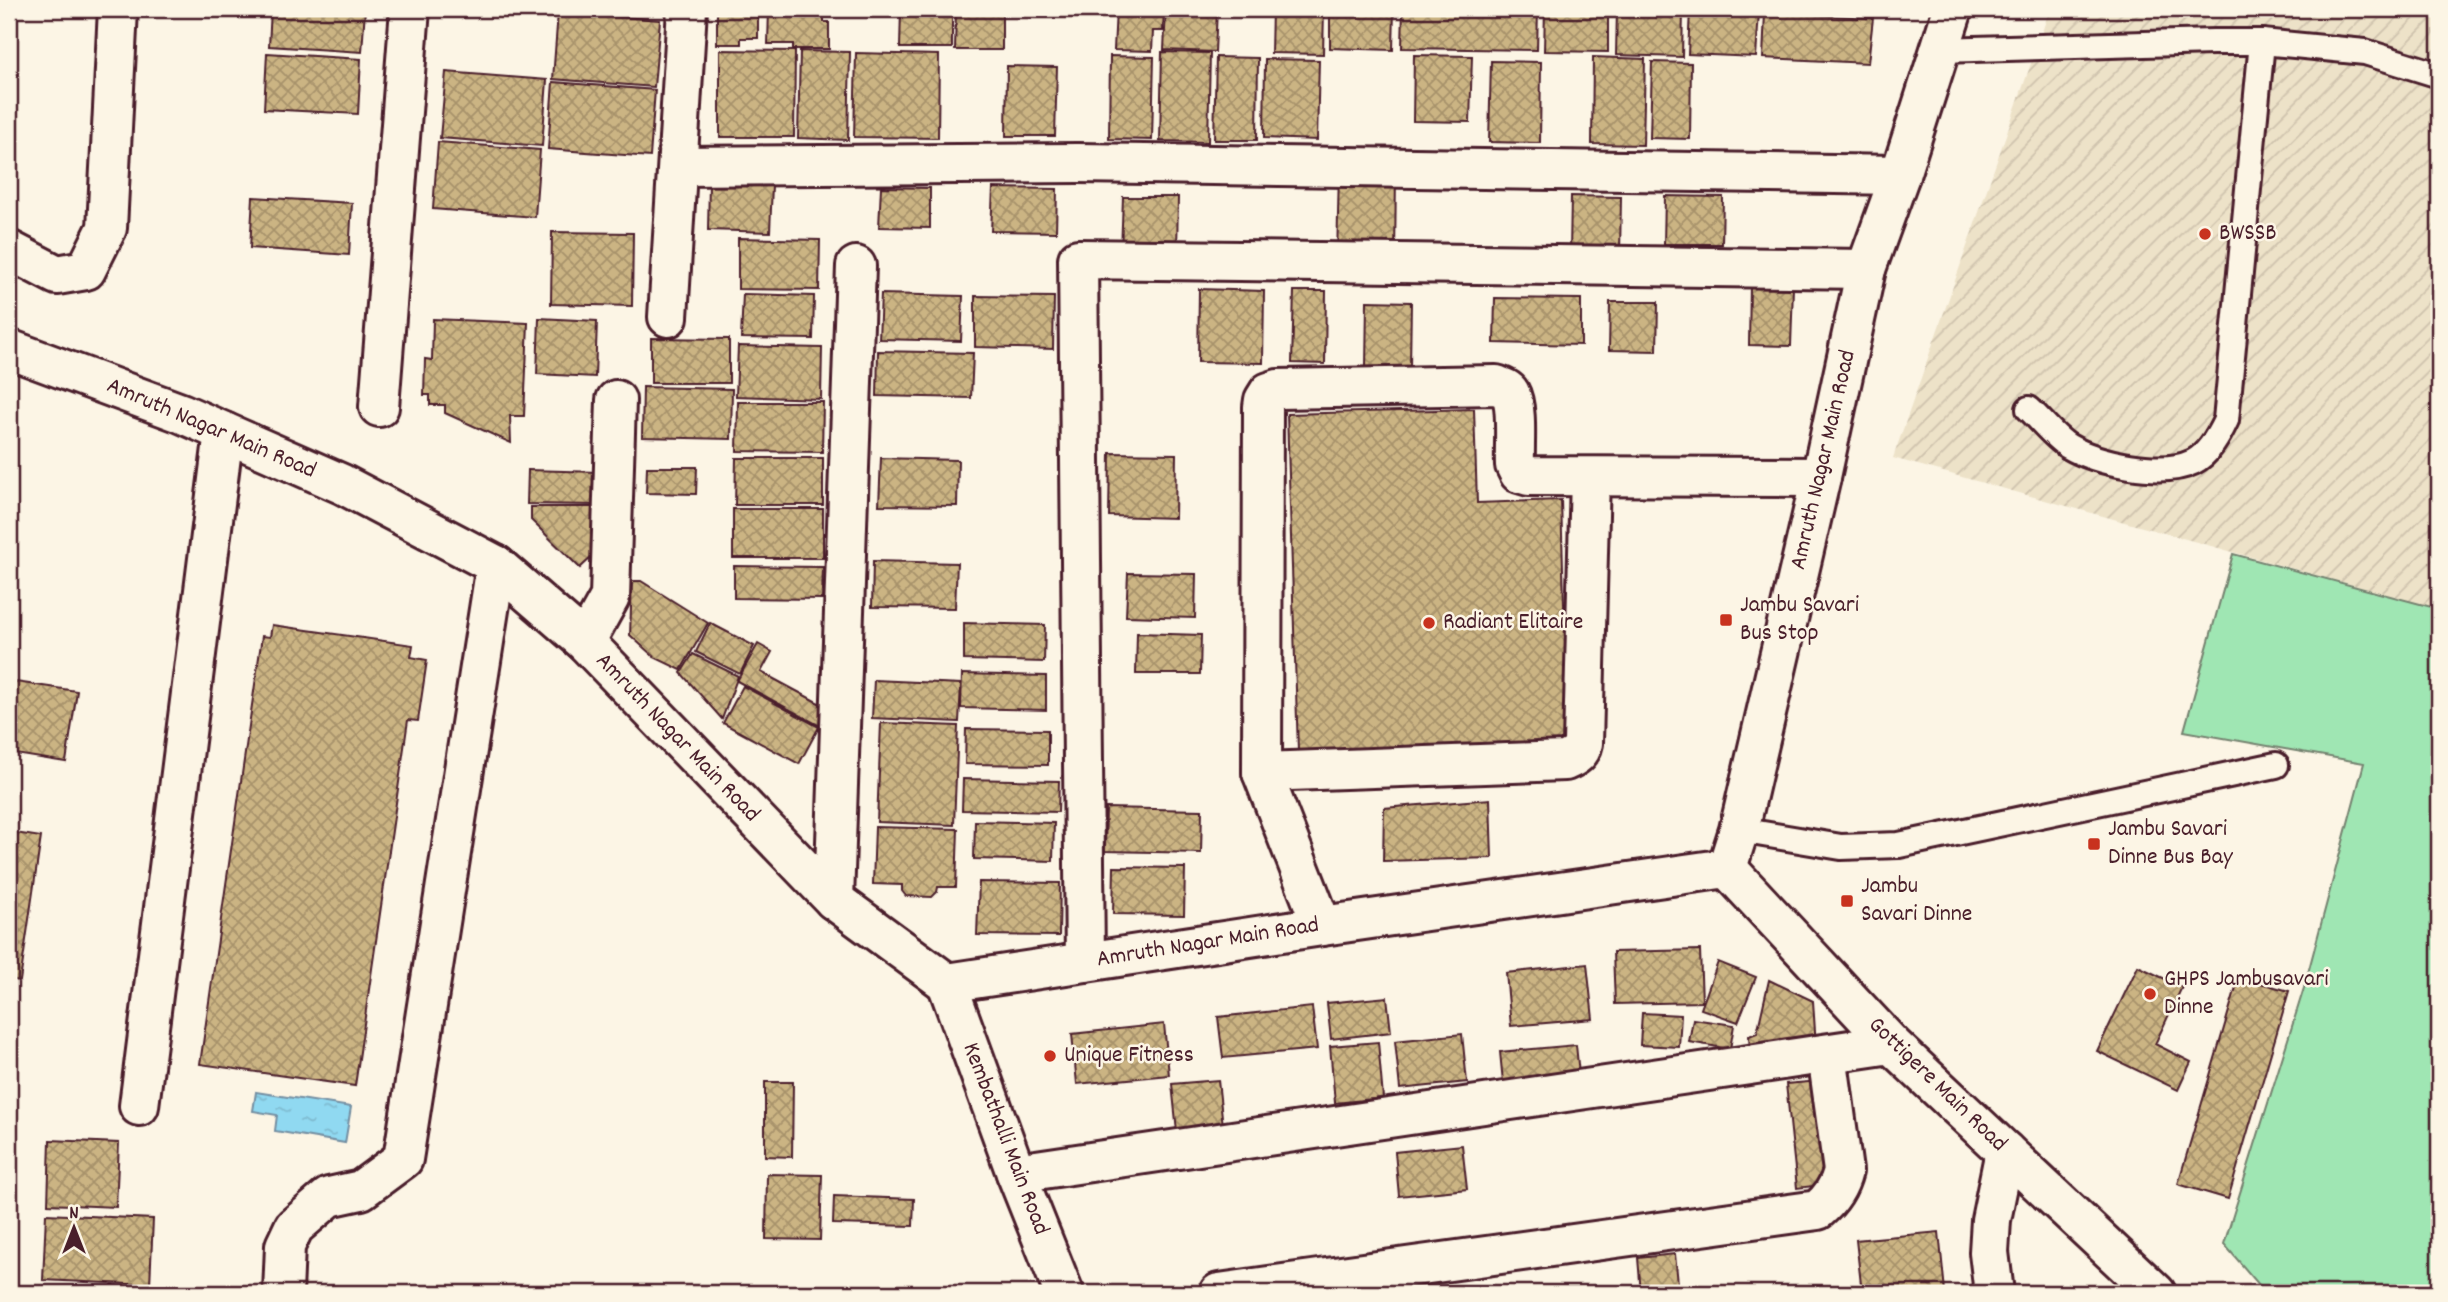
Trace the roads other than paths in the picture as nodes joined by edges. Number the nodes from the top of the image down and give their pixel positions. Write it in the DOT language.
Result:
graph roads {
  1 [pos="118,9"];
  2 [pos="410,9"];
  3 [pos="688,9"];
  4 [pos="1953,9"];
  5 [pos="2262,42"];
  6 [pos="1940,50"];
  7 [pos="2439,75"];
  8 [pos="678,166"];
  9 [pos="1900,175"];
  10 [pos="9,250"];
  11 [pos="856,266"];
  12 [pos="1866,269"];
  13 [pos="668,317"];
  14 [pos="9,349"];
  15 [pos="616,400"];
  16 [pos="379,407"];
  17 [pos="2029,409"];
  18 [pos="224,432"];
  19 [pos="1590,477"];
  20 [pos="1821,477"];
  21 [pos="495,565"];
  22 [pos="584,642"];
  23 [pos="2276,765"];
  24 [pos="1262,772"];
  25 [pos="1739,831"];
  26 [pos="1727,868"];
  27 [pos="834,900"];
  28 [pos="1322,926"];
  29 [pos="1085,962"];
  30 [pos="947,983"];
  31 [pos="1891,1044"];
  32 [pos="1827,1054"];
  33 [pos="139,1106"];
  34 [pos="2005,1151"];
  35 [pos="1016,1173"];
  36 [pos="283,1293"];
  37 [pos="1064,1293"];
  38 [pos="1219,1293"];
  39 [pos="1994,1293"];
  40 [pos="2156,1293"];
  1 -- 10 [label="street"];
  2 -- 16 [label="street"];
  3 -- 8 [label="street"];
  4 -- 6 [label="street, Amruth Nagar Main Road"];
  5 -- 6 [label="lane"];
  5 -- 7 [label="lane"];
  5 -- 17 [label="lane"];
  6 -- 9 [label="street, Amruth Nagar Main Road"];
  8 -- 9 [label="street"];
  8 -- 13 [label="street"];
  9 -- 12 [label="street, Amruth Nagar Main Road"];
  11 -- 27 [label="street"];
  12 -- 20 [label="street, Amruth Nagar Main Road"];
  12 -- 29 [label="street"];
  14 -- 18 [label="street, Amruth Nagar Main Road"];
  15 -- 22 [label="street"];
  18 -- 21 [label="street, Amruth Nagar Main Road"];
  18 -- 33 [label="street"];
  19 -- 20 [label="street"];
  19 -- 24 [label="street"];
  19 -- 24 [label="street"];
  20 -- 25 [label="street, Amruth Nagar Main Road"];
  21 -- 22 [label="street, Amruth Nagar Main Road"];
  21 -- 36 [label="street"];
  22 -- 27 [label="street, Amruth Nagar Main Road"];
  23 -- 25 [label="lane"];
  24 -- 28 [label="street"];
  25 -- 26 [label="street, Amruth Nagar Main Road"];
  26 -- 28 [label="street, Amruth Nagar Main Road"];
  26 -- 31 [label="street, Gottigere Main Road"];
  27 -- 30 [label="street, Amruth Nagar Main Road"];
  28 -- 29 [label="street, Amruth Nagar Main Road"];
  29 -- 30 [label="street, Amruth Nagar Main Road"];
  30 -- 35 [label="street, Kembathalli Main Road"];
  31 -- 32 [label="street"];
  31 -- 34 [label="street, Gottigere Main Road"];
  32 -- 35 [label="street"];
  32 -- 38 [label="street"];
  34 -- 39 [label="street"];
  34 -- 40 [label="street, Gottigere Main Road"];
  35 -- 37 [label="street, Kembathalli Main Road"];
}
